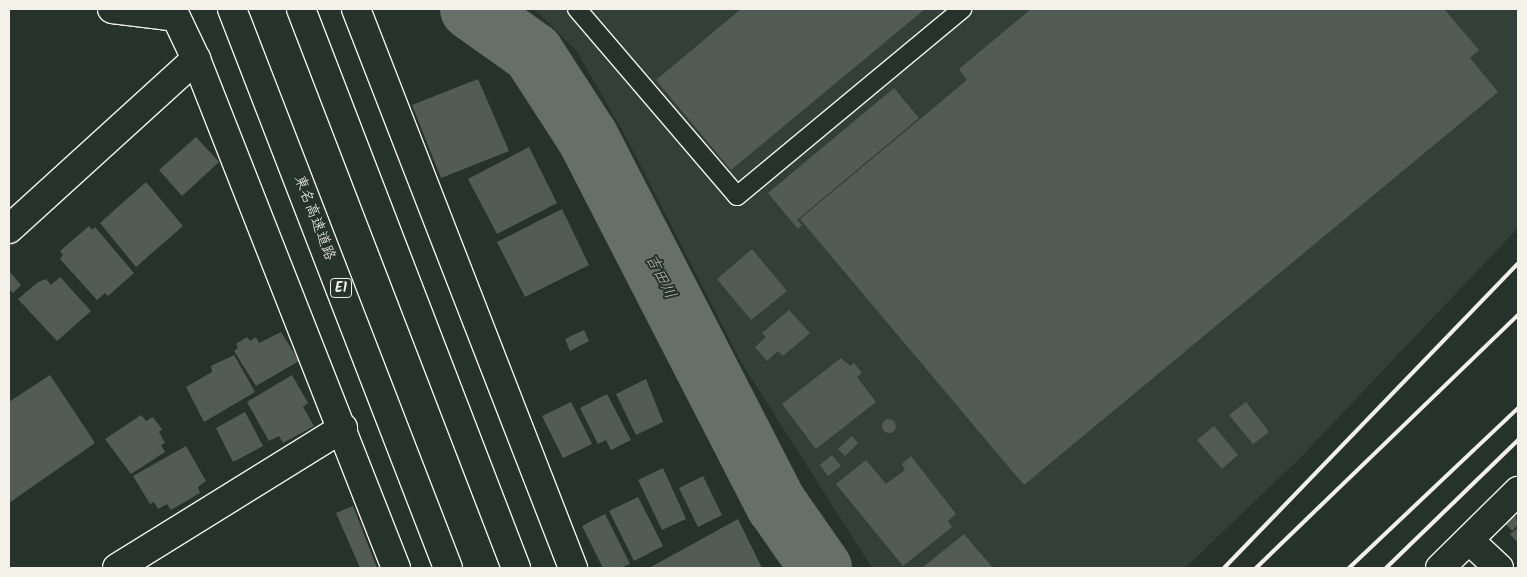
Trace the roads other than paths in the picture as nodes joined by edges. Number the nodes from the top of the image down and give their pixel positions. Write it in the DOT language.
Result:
graph roads {
  1 [pos="112,9"];
  2 [pos="232,9"];
  3 [pos="300,9"];
  4 [pos="356,9"];
  5 [pos="577,9"];
  6 [pos="962,9"];
  7 [pos="196,58"];
  8 [pos="9,229"];
  9 [pos="343,428"];
  10 [pos="1518,491"];
  11 [pos="1469,540"];
  12 [pos="117,568"];
  13 [pos="396,568"];
  14 [pos="448,568"];
  15 [pos="516,568"];
  16 [pos="573,568"];
  17 [pos="1440,568"];
  18 [pos="1499,568"];
  1 -- 7 [label="main road"];
  2 -- 14 [label="main road, 東名高速道路 / E1"];
  3 -- 15 [label="main road"];
  4 -- 16 [label="main road"];
  5 -- 6 [label="lane"];
  7 -- 8 [label="main road"];
  7 -- 9 [label="main road"];
  9 -- 12 [label="main road"];
  9 -- 13 [label="main road"];
  10 -- 11 [label="main road"];
  11 -- 17 [label="main road"];
  11 -- 18 [label="main road"];
}
